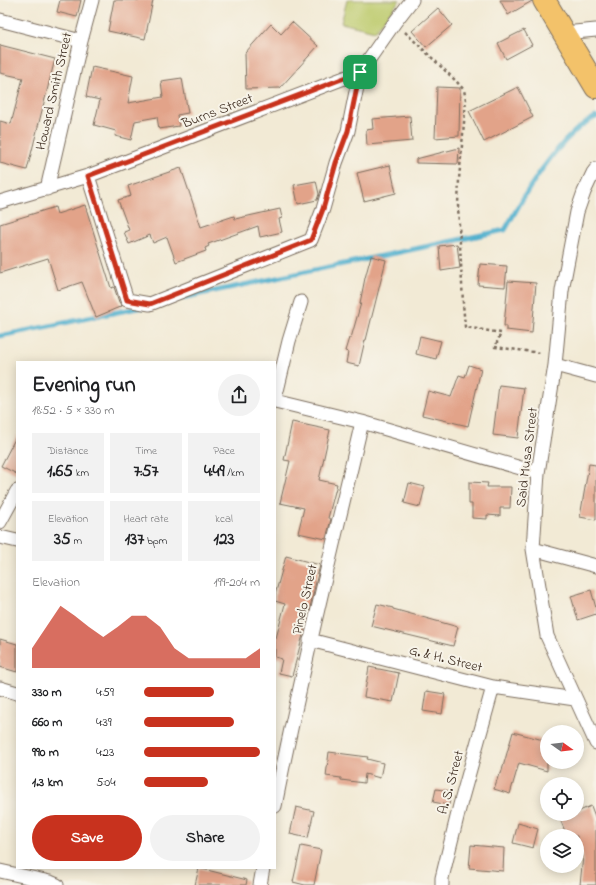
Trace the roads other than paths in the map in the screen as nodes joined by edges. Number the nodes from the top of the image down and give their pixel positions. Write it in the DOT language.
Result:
graph roads {
  1 [pos="92,0"];
  2 [pos="412,0"];
  3 [pos="544,0"];
  4 [pos="0,20"];
  5 [pos="596,30"];
  6 [pos="564,33"];
  7 [pos="81,41"];
  8 [pos="360,72"];
  9 [pos="596,87"];
  10 [pos="596,170"];
  11 [pos="88,176"];
  12 [pos="46,189"];
  13 [pos="0,202"];
  14 [pos="301,302"];
  15 [pos="556,360"];
  16 [pos="596,376"];
  17 [pos="276,396"];
  18 [pos="276,400"];
  19 [pos="362,422"];
  20 [pos="538,473"];
  21 [pos="16,493"];
  22 [pos="0,522"];
  23 [pos="0,537"];
  24 [pos="16,541"];
  25 [pos="533,549"];
  26 [pos="596,566"];
  27 [pos="310,640"];
  28 [pos="493,687"];
  29 [pos="0,688"];
  30 [pos="16,693"];
  31 [pos="575,699"];
  32 [pos="596,743"];
  33 [pos="279,767"];
  34 [pos="276,796"];
  35 [pos="263,869"];
  36 [pos="0,871"];
  37 [pos="57,885"];
  38 [pos="260,885"];
  39 [pos="442,885"];
  1 -- 7 [label="street, Howard Smith Street"];
  2 -- 8 [label="street"];
  3 -- 6 [label="highway"];
  4 -- 7 [label="street"];
  5 -- 6 [label="street"];
  6 -- 9 [label="highway"];
  7 -- 12 [label="street, Howard Smith Street"];
  8 -- 11 [label="street, Burns Street"];
  8 -- 11 [label="street"];
  10 -- 15 [label="street, Said Musa Street"];
  11 -- 12 [label="street, Burns Street"];
  12 -- 13 [label="street, Burns Street"];
  14 -- 17 [label="street"];
  15 -- 16 [label="street"];
  15 -- 20 [label="street, Said Musa Street"];
  18 -- 19 [label="street"];
  19 -- 20 [label="street"];
  19 -- 27 [label="street, Pinelo Street"];
  20 -- 25 [label="street, Said Musa Street"];
  21 -- 22 [label="street"];
  23 -- 24 [label="street"];
  25 -- 26 [label="street"];
  25 -- 31 [label="street, Said Musa Street"];
  27 -- 28 [label="street, G. & H. Street"];
  27 -- 33 [label="street, Pinelo Street"];
  28 -- 31 [label="street, G. & H. Street"];
  28 -- 39 [label="street, A. S. Street"];
  29 -- 30 [label="street"];
  31 -- 32 [label="street, Said Musa Street"];
  33 -- 34 [label="street, Pinelo Street"];
  35 -- 38 [label="street"];
  36 -- 37 [label="street"];
}
